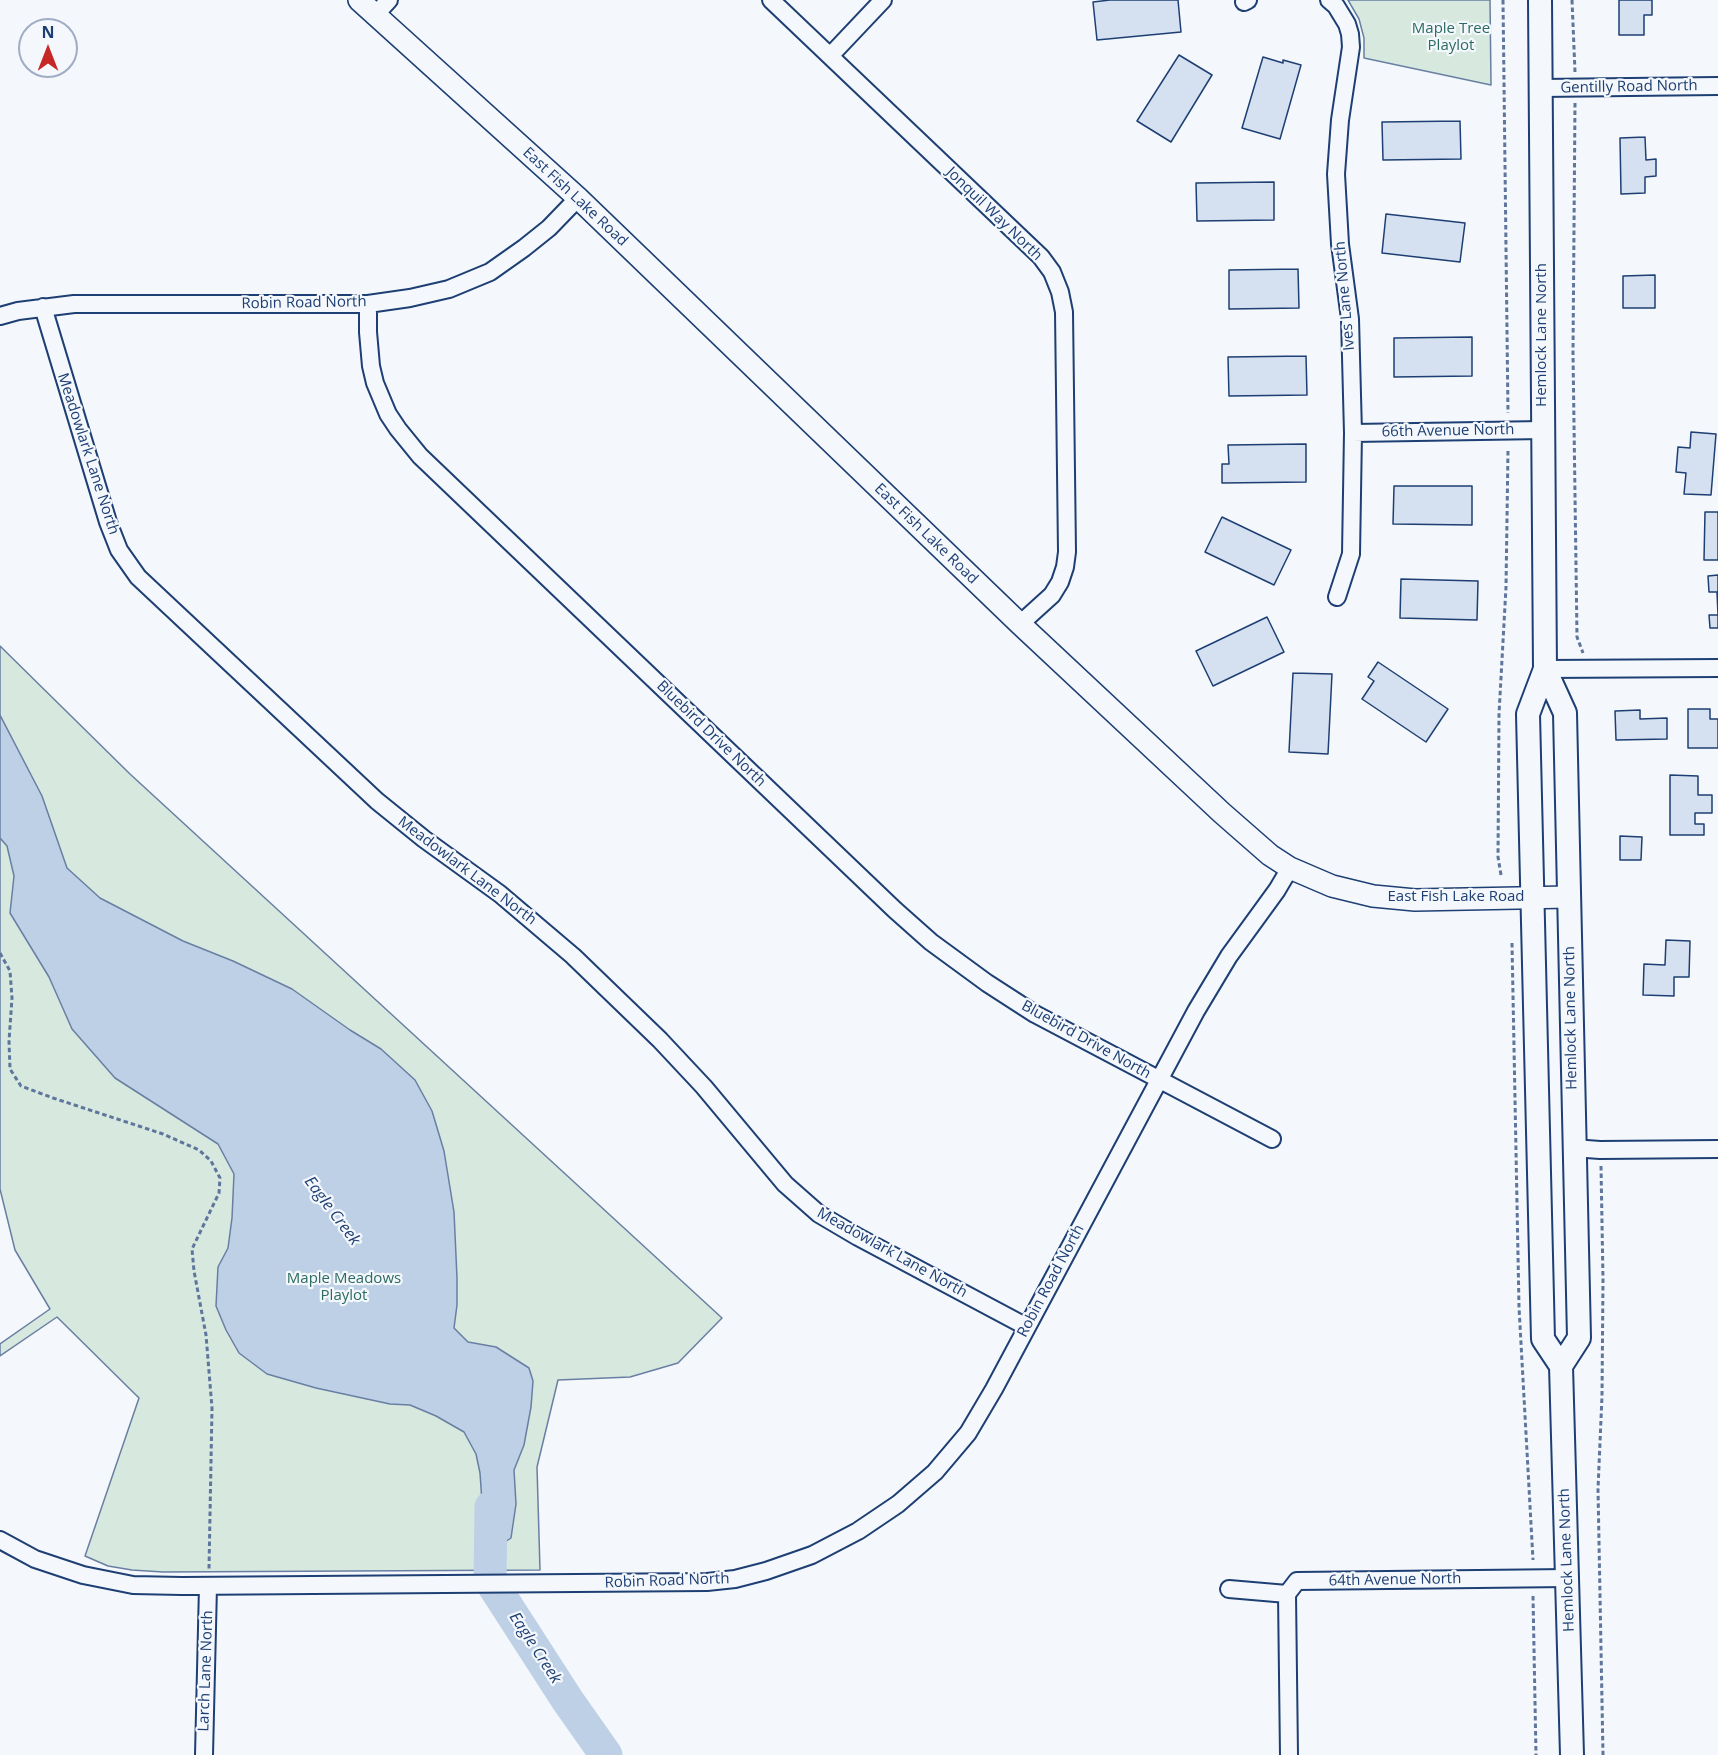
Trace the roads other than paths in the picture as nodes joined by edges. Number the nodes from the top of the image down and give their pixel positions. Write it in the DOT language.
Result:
graph roads {
  1 [pos="359,0"];
  2 [pos="771,0"];
  3 [pos="883,0"];
  4 [pos="1329,0"];
  5 [pos="1540,0"];
  6 [pos="382,7"];
  7 [pos="830,56"];
  8 [pos="1718,86"];
  9 [pos="1541,88"];
  10 [pos="578,198"];
  11 [pos="368,304"];
  12 [pos="43,307"];
  13 [pos="0,316"];
  14 [pos="1543,430"];
  15 [pos="1353,432"];
  16 [pos="1337,597"];
  17 [pos="1020,624"];
  18 [pos="1718,668"];
  19 [pos="1545,669"];
  20 [pos="1290,868"];
  21 [pos="1532,897"];
  22 [pos="1569,897"];
  23 [pos="1159,1080"];
  24 [pos="1272,1139"];
  25 [pos="1574,1148"];
  26 [pos="1718,1149"];
  27 [pos="1026,1327"];
  28 [pos="1561,1365"];
  29 [pos="0,1540"];
  30 [pos="1568,1578"];
  31 [pos="208,1586"];
  32 [pos="1229,1589"];
  33 [pos="1287,1594"];
  34 [pos="204,1755"];
  35 [pos="1289,1755"];
  36 [pos="1572,1755"];
  1 -- 6 [label="street, East Fish Lake Road"];
  2 -- 7 [label="street, Jonquil Way North"];
  3 -- 7 [label="street"];
  4 -- 15 [label="street, Ives Lane North"];
  5 -- 9 [label="main road, Hemlock Lane North"];
  6 -- 10 [label="street, East Fish Lake Road"];
  7 -- 17 [label="street, Jonquil Way North"];
  8 -- 9 [label="street, Gentilly Road North"];
  9 -- 14 [label="main road, Hemlock Lane North"];
  10 -- 11 [label="street, Robin Road North"];
  10 -- 17 [label="street, East Fish Lake Road"];
  11 -- 12 [label="street, Robin Road North"];
  11 -- 23 [label="street, Bluebird Drive North"];
  12 -- 13 [label="street, Robin Road North"];
  12 -- 27 [label="street, Meadowlark Lane North"];
  14 -- 15 [label="street, 66th Avenue North"];
  14 -- 19 [label="main road, Hemlock Lane North"];
  15 -- 16 [label="street, Ives Lane North"];
  17 -- 20 [label="street, East Fish Lake Road"];
  18 -- 19 [label="street"];
  19 -- 21 [label="main road, Hemlock Lane North"];
  19 -- 22 [label="main road, Hemlock Lane North"];
  20 -- 21 [label="street, East Fish Lake Road"];
  20 -- 23 [label="street, Robin Road North"];
  21 -- 22 [label="street, East Fish Lake Road"];
  21 -- 28 [label="main road, Hemlock Lane North"];
  22 -- 25 [label="main road, Hemlock Lane North"];
  23 -- 24 [label="street, Bluebird Drive North"];
  23 -- 27 [label="street, Robin Road North"];
  25 -- 26 [label="street"];
  25 -- 28 [label="main road, Hemlock Lane North"];
  27 -- 31 [label="street, Robin Road North"];
  28 -- 30 [label="main road, Hemlock Lane North"];
  29 -- 31 [label="street, Robin Road North"];
  30 -- 33 [label="street, 64th Avenue North"];
  30 -- 36 [label="main road, Hemlock Lane North"];
  31 -- 34 [label="street, Larch Lane North"];
  32 -- 33 [label="street"];
  33 -- 35 [label="street"];
}
